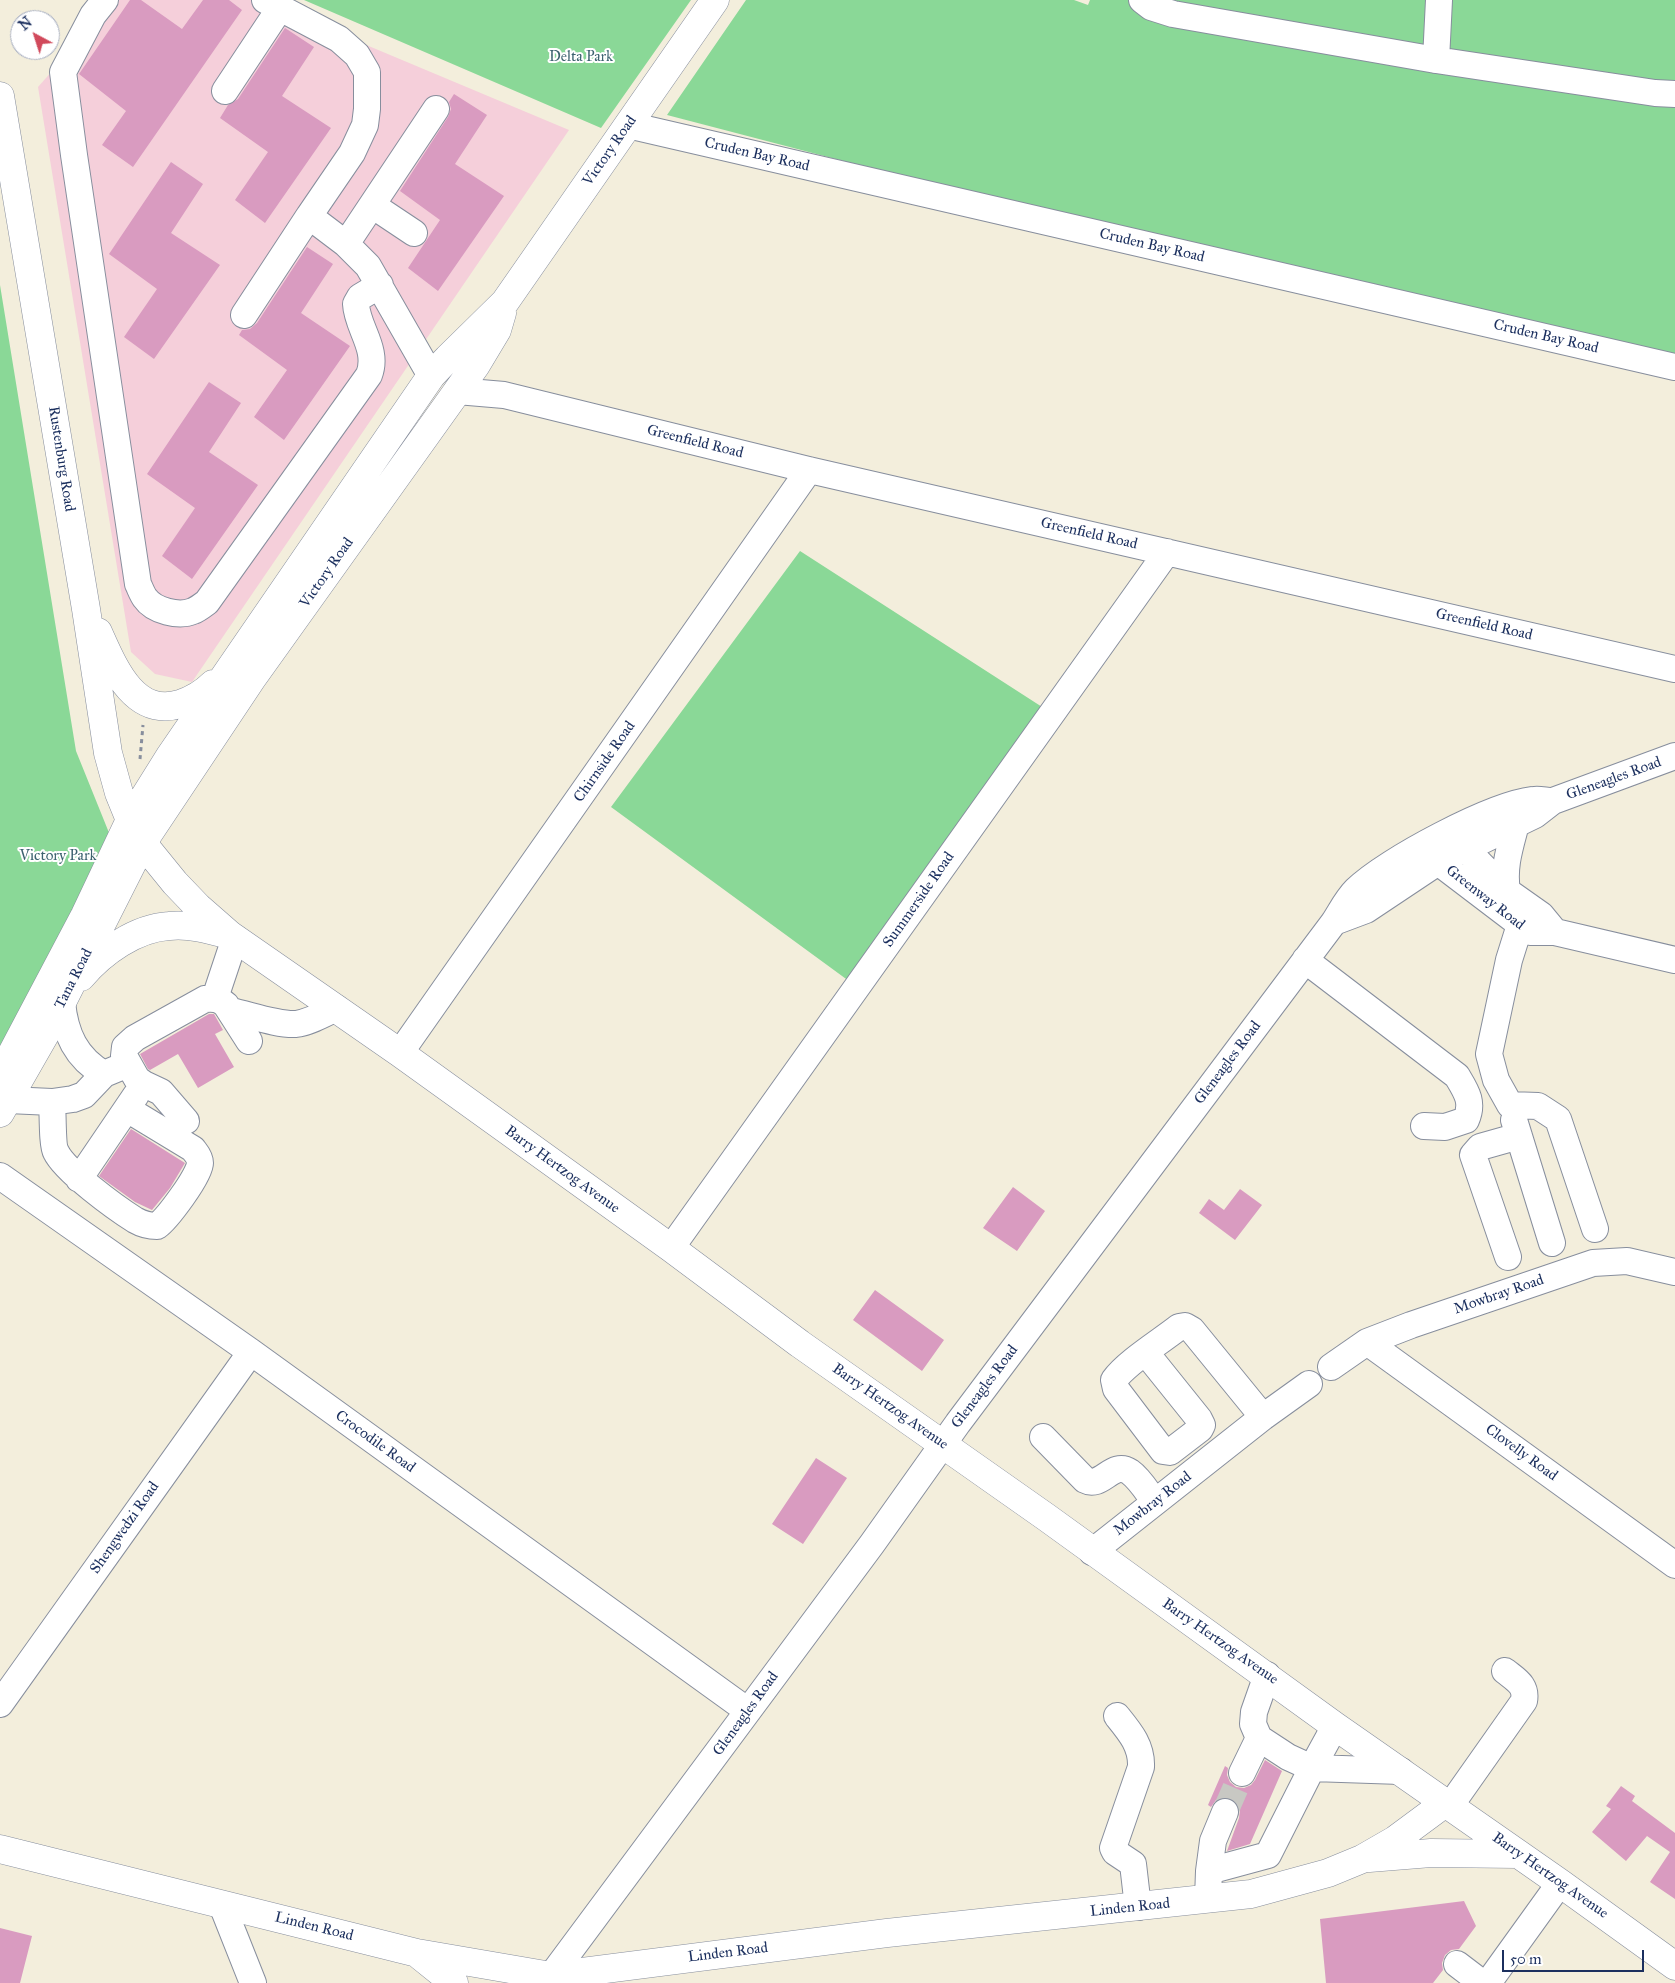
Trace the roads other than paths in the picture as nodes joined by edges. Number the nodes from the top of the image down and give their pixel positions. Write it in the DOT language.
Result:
graph roads {
  1 [pos="105,0"];
  2 [pos="715,0"];
  3 [pos="1142,0"];
  4 [pos="1439,0"];
  5 [pos="272,4"];
  6 [pos="1436,60"];
  7 [pos="225,91"];
  8 [pos="1675,94"];
  9 [pos="0,96"];
  10 [pos="436,109"];
  11 [pos="628,125"];
  12 [pos="372,205"];
  13 [pos="309,216"];
  14 [pos="414,233"];
  15 [pos="346,244"];
  16 [pos="380,285"];
  17 [pos="503,311"];
  18 [pos="244,315"];
  19 [pos="476,365"];
  20 [pos="1675,367"];
  21 [pos="431,376"];
  22 [pos="457,391"];
  23 [pos="504,395"];
  24 [pos="809,470"];
  25 [pos="398,473"];
  26 [pos="1167,552"];
  27 [pos="86,609"];
  28 [pos="229,668"];
  29 [pos="1675,669"];
  30 [pos="1675,756"];
  31 [pos="1553,801"];
  32 [pos="1516,824"];
  33 [pos="137,831"];
  34 [pos="1456,840"];
  35 [pos="1432,853"];
  36 [pos="1507,891"];
  37 [pos="1520,925"];
  38 [pos="1555,932"];
  39 [pos="233,936"];
  40 [pos="1305,960"];
  41 [pos="1675,960"];
  42 [pos="64,998"];
  43 [pos="223,1005"];
  44 [pos="336,1008"];
  45 [pos="248,1041"];
  46 [pos="400,1053"];
  47 [pos="104,1074"];
  48 [pos="136,1074"];
  49 [pos="3,1096"];
  50 [pos="52,1102"];
  51 [pos="1510,1105"];
  52 [pos="127,1109"];
  53 [pos="186,1121"];
  54 [pos="1424,1126"];
  55 [pos="1519,1136"];
  56 [pos="0,1176"];
  57 [pos="79,1178"];
  58 [pos="1595,1229"];
  59 [pos="1552,1243"];
  60 [pos="671,1248"];
  61 [pos="1508,1257"];
  62 [pos="1675,1272"];
  63 [pos="1367,1342"];
  64 [pos="251,1352"];
  65 [pos="1146,1353"];
  66 [pos="1332,1367"];
  67 [pos="1309,1384"];
  68 [pos="1263,1417"];
  69 [pos="1043,1437"];
  70 [pos="943,1444"];
  71 [pos="1155,1502"];
  72 [pos="1092,1552"];
  73 [pos="1675,1565"];
  74 [pos="1504,1671"];
  75 [pos="1266,1675"];
  76 [pos="0,1704"];
  77 [pos="748,1712"];
  78 [pos="1117,1716"];
  79 [pos="1335,1726"];
  80 [pos="1259,1738"];
  81 [pos="1312,1768"];
  82 [pos="1401,1771"];
  83 [pos="1242,1773"];
  84 [pos="1448,1805"];
  85 [pos="1225,1812"];
  86 [pos="0,1849"];
  87 [pos="1518,1854"];
  88 [pos="1268,1856"];
  89 [pos="1362,1859"];
  90 [pos="1209,1871"];
  91 [pos="1560,1883"];
  92 [pos="1282,1887"];
  93 [pos="1208,1899"];
  94 [pos="222,1904"];
  95 [pos="1138,1907"];
  96 [pos="417,1953"];
  97 [pos="1675,1966"];
  98 [pos="1471,1977"];
  99 [pos="549,1980"];
  100 [pos="253,1983"];
  101 [pos="454,1983"];
  1 -- 16 [label="street"];
  2 -- 11 [label="main road, Victory Road"];
  3 -- 6 [label="street"];
  4 -- 6 [label="street"];
  5 -- 7 [label="street"];
  5 -- 13 [label="street"];
  6 -- 8 [label="street"];
  9 -- 27 [label="main road, Rustenburg Road"];
  10 -- 12 [label="street"];
  11 -- 17 [label="main road, Victory Road"];
  11 -- 20 [label="street, Cruden Bay Road"];
  12 -- 14 [label="street"];
  12 -- 15 [label="street"];
  13 -- 15 [label="street"];
  13 -- 18 [label="street"];
  15 -- 16 [label="street"];
  16 -- 21 [label="street"];
  17 -- 19 [label="main road, Victory Road"];
  17 -- 21 [label="main road, Victory Road"];
  19 -- 22 [label="main road, Victory Road"];
  19 -- 23 [label="street, Greenfield Road"];
  21 -- 25 [label="main road"];
  21 -- 28 [label="main road, Victory Road"];
  22 -- 23 [label="street, Greenfield Road"];
  22 -- 25 [label="main road, Victory Road"];
  23 -- 24 [label="street, Greenfield Road"];
  24 -- 26 [label="street, Greenfield Road"];
  24 -- 46 [label="street, Chirnside Road"];
  25 -- 33 [label="main road, Victory Road"];
  26 -- 29 [label="street, Greenfield Road"];
  26 -- 60 [label="street, Summerside Road"];
  27 -- 28 [label="main road"];
  27 -- 33 [label="main road, Rustenburg Road"];
  28 -- 33 [label="main road, Victory Road"];
  30 -- 31 [label="street, Gleneagles Road"];
  31 -- 32 [label="street, Gleneagles Road"];
  31 -- 34 [label="street, Gleneagles Road"];
  32 -- 34 [label="street, Gleneagles Road"];
  32 -- 36 [label="street"];
  33 -- 39 [label="main road, Barry Hertzog Avenue"];
  33 -- 42 [label="main road, Tana Road"];
  33 -- 49 [label="main road, Tana Road"];
  34 -- 35 [label="street, Gleneagles Road"];
  34 -- 36 [label="street, Greenway Road"];
  35 -- 37 [label="street, Greenway Road"];
  35 -- 40 [label="street, Gleneagles Road"];
  36 -- 38 [label="street, Greenway Road"];
  37 -- 38 [label="street, Greenway Road"];
  37 -- 51 [label="street"];
  38 -- 41 [label="street, Greenway Road"];
  39 -- 42 [label="main road"];
  39 -- 43 [label="street"];
  39 -- 44 [label="main road, Barry Hertzog Avenue"];
  40 -- 54 [label="street"];
  40 -- 70 [label="street, Gleneagles Road"];
  42 -- 47 [label="street"];
  42 -- 49 [label="main road, Tana Road"];
  43 -- 44 [label="street"];
  43 -- 45 [label="street"];
  43 -- 48 [label="street"];
  44 -- 46 [label="main road, Barry Hertzog Avenue"];
  46 -- 60 [label="main road, Barry Hertzog Avenue"];
  47 -- 48 [label="street"];
  47 -- 50 [label="street"];
  48 -- 52 [label="street"];
  48 -- 53 [label="street"];
  49 -- 50 [label="street"];
  50 -- 57 [label="street"];
  51 -- 55 [label="street"];
  51 -- 58 [label="street"];
  52 -- 57 [label="street"];
  52 -- 57 [label="street"];
  55 -- 59 [label="street"];
  55 -- 61 [label="street"];
  56 -- 64 [label="street, Crocodile Road"];
  60 -- 70 [label="main road, Barry Hertzog Avenue"];
  62 -- 63 [label="street, Mowbray Road"];
  63 -- 66 [label="street, Mowbray Road"];
  63 -- 73 [label="street, Clovelly Road"];
  64 -- 76 [label="street, Shengwedzi Road"];
  64 -- 77 [label="street, Crocodile Road"];
  65 -- 68 [label="street"];
  67 -- 68 [label="street, Mowbray Road"];
  68 -- 71 [label="street, Mowbray Road"];
  69 -- 71 [label="street"];
  70 -- 72 [label="main road, Barry Hertzog Avenue"];
  70 -- 77 [label="street, Gleneagles Road"];
  71 -- 72 [label="street, Mowbray Road"];
  72 -- 75 [label="main road, Barry Hertzog Avenue"];
  74 -- 84 [label="street"];
  75 -- 79 [label="main road, Barry Hertzog Avenue"];
  75 -- 80 [label="street"];
  77 -- 99 [label="street, Gleneagles Road"];
  78 -- 95 [label="street"];
  79 -- 81 [label="street"];
  79 -- 82 [label="main road, Barry Hertzog Avenue"];
  80 -- 81 [label="street"];
  80 -- 83 [label="street"];
  81 -- 82 [label="street"];
  81 -- 88 [label="street"];
  82 -- 84 [label="main road, Barry Hertzog Avenue"];
  84 -- 87 [label="main road, Barry Hertzog Avenue"];
  84 -- 89 [label="main road, Linden Road"];
  85 -- 90 [label="street"];
  86 -- 94 [label="main road, Linden Road"];
  87 -- 89 [label="main road"];
  87 -- 91 [label="main road, Barry Hertzog Avenue"];
  88 -- 90 [label="street"];
  88 -- 92 [label="street"];
  89 -- 92 [label="main road, Linden Road"];
  90 -- 93 [label="street"];
  91 -- 97 [label="main road, Barry Hertzog Avenue"];
  91 -- 98 [label="street"];
  92 -- 93 [label="main road, Linden Road"];
  93 -- 95 [label="main road, Linden Road"];
  94 -- 96 [label="main road, Linden Road"];
  94 -- 100 [label="street"];
  95 -- 99 [label="main road, Linden Road"];
  96 -- 99 [label="main road, Linden Road"];
  96 -- 101 [label="main road"];
}
